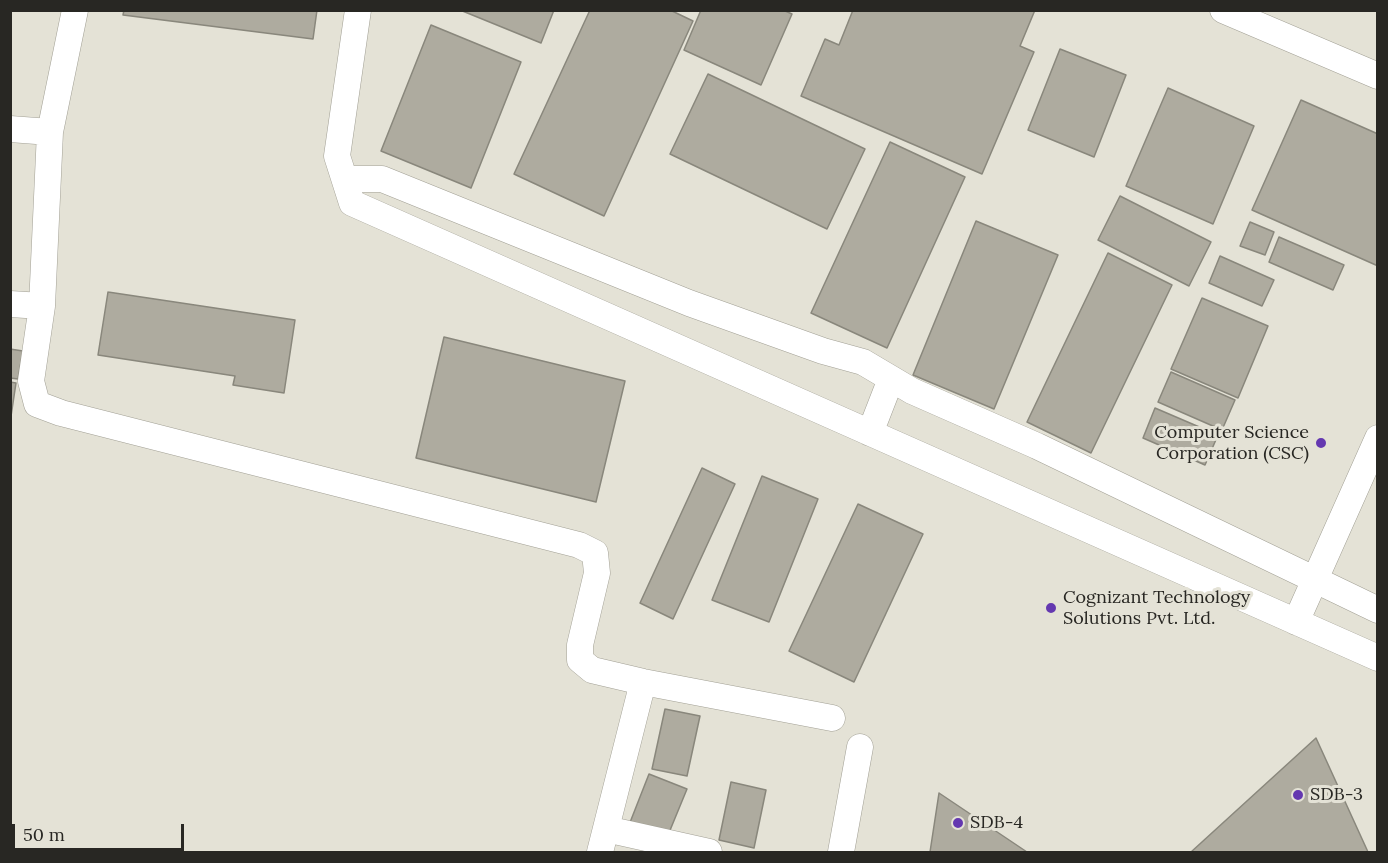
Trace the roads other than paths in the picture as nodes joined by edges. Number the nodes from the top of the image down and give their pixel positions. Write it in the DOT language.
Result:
graph roads {
  1 [pos="75,10"];
  2 [pos="358,10"];
  3 [pos="1223,10"];
  4 [pos="1377,76"];
  5 [pos="10,129"];
  6 [pos="50,132"];
  7 [pos="345,178"];
  8 [pos="10,304"];
  9 [pos="42,306"];
  10 [pos="891,379"];
  11 [pos="870,433"];
  12 [pos="1377,438"];
  13 [pos="1314,581"];
  14 [pos="1377,610"];
  15 [pos="1296,622"];
  16 [pos="1377,658"];
  17 [pos="643,682"];
  18 [pos="832,718"];
  19 [pos="860,747"];
  20 [pos="603,841"];
  21 [pos="709,852"];
  22 [pos="841,852"];
  1 -- 6 [label="street"];
  2 -- 7 [label="street"];
  3 -- 4 [label="street"];
  5 -- 6 [label="street"];
  6 -- 9 [label="street"];
  7 -- 10 [label="street"];
  7 -- 11 [label="street"];
  8 -- 9 [label="street"];
  9 -- 17 [label="street"];
  10 -- 11 [label="street"];
  10 -- 13 [label="street"];
  11 -- 15 [label="street"];
  12 -- 13 [label="street"];
  13 -- 14 [label="street"];
  13 -- 15 [label="street"];
  15 -- 16 [label="street"];
  17 -- 18 [label="street"];
  17 -- 20 [label="street"];
  19 -- 22 [label="street"];
  20 -- 21 [label="street"];
}
